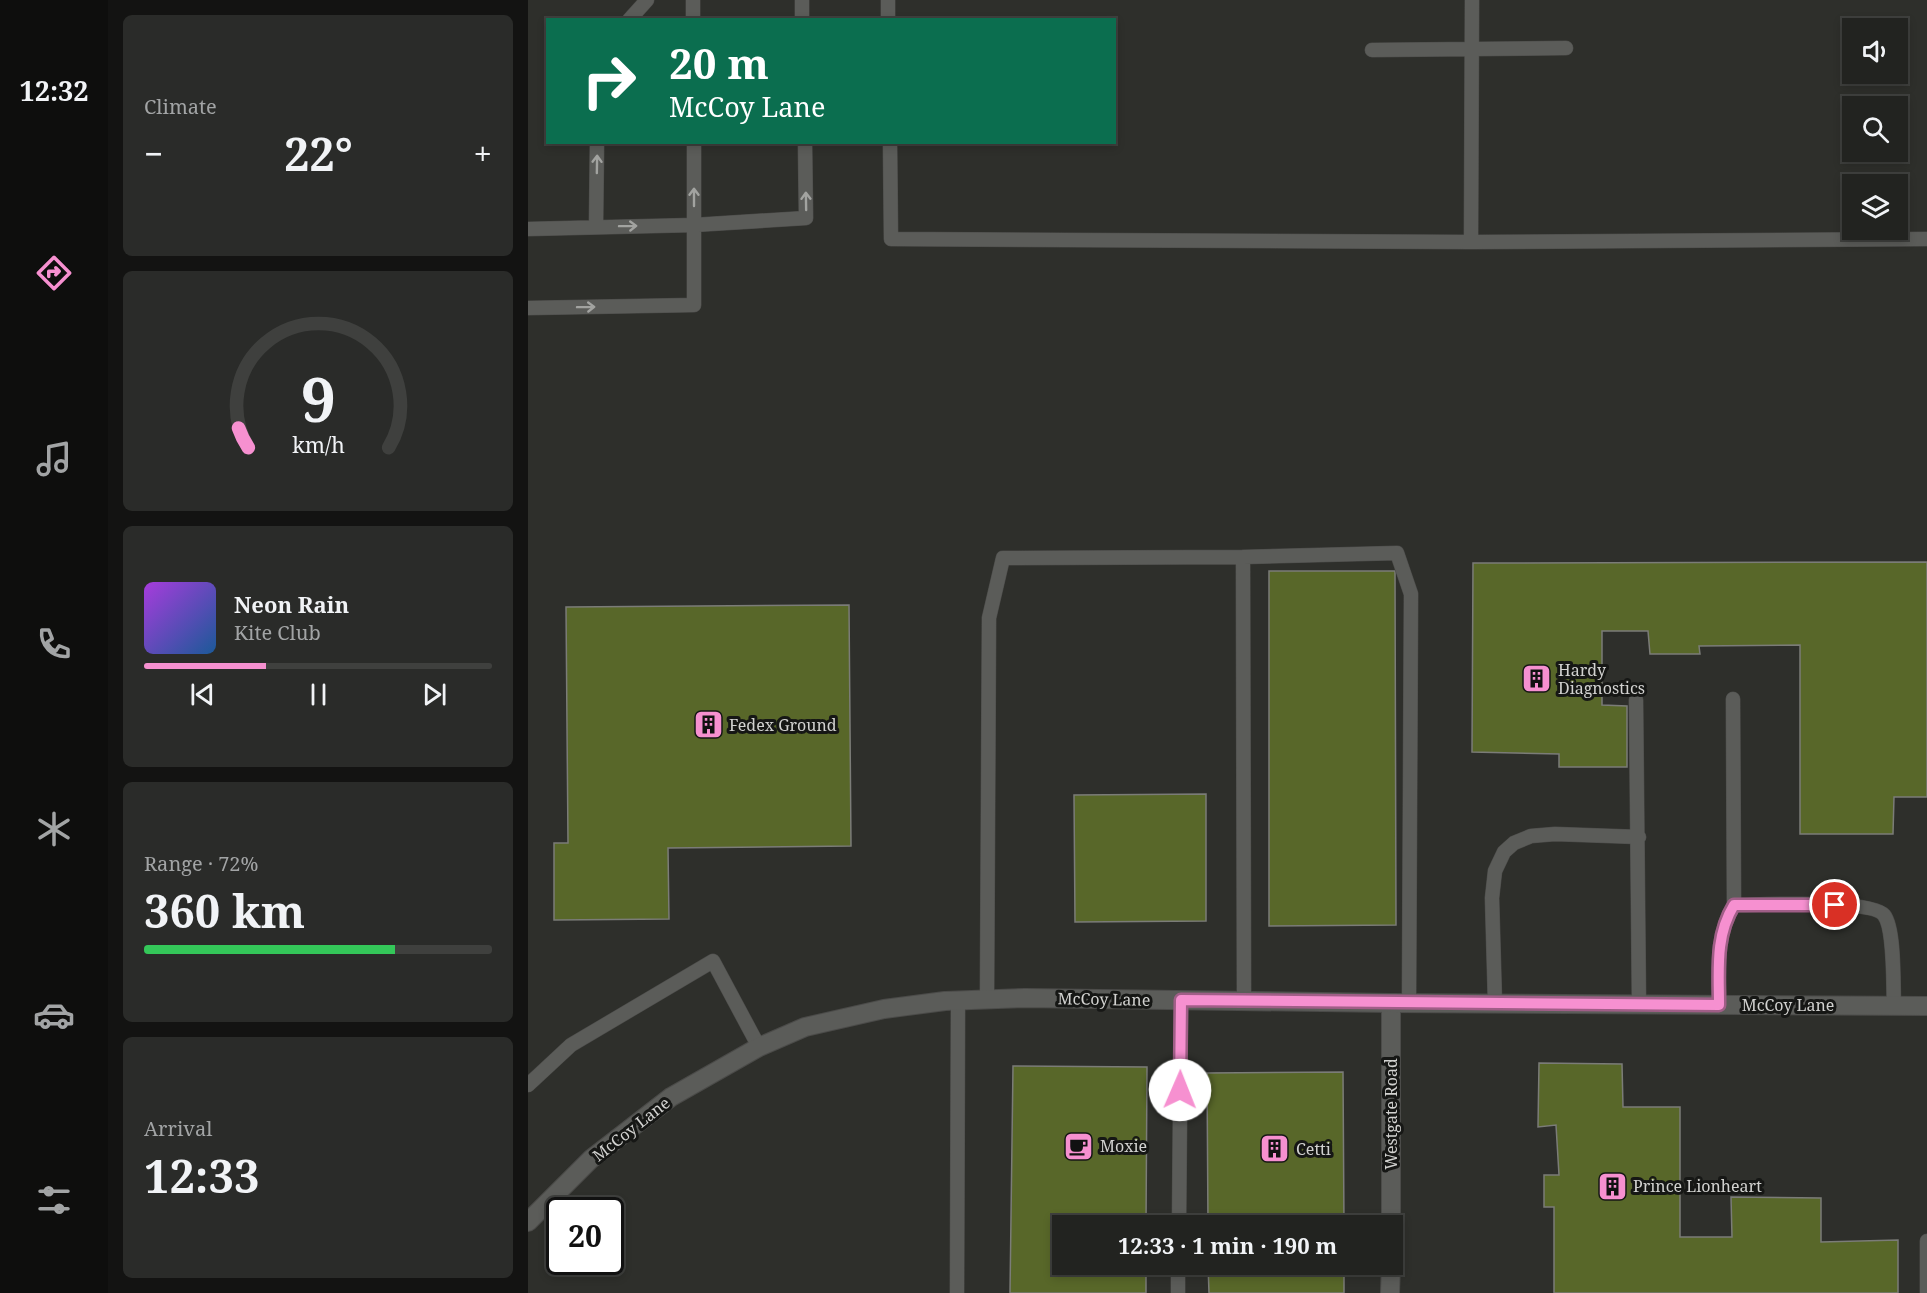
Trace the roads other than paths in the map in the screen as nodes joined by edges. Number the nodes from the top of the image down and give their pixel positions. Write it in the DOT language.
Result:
graph roads {
  1 [pos="647,0"];
  2 [pos="693,0"];
  3 [pos="802,0"];
  4 [pos="888,0"];
  5 [pos="1472,0"];
  6 [pos="631,18"];
  7 [pos="693,18"];
  8 [pos="802,18"];
  9 [pos="888,18"];
  10 [pos="1566,48"];
  11 [pos="1472,49"];
  12 [pos="1372,50"];
  13 [pos="597,144"];
  14 [pos="694,144"];
  15 [pos="805,144"];
  16 [pos="890,144"];
  17 [pos="694,225"];
  18 [pos="596,227"];
  19 [pos="528,229"];
  20 [pos="1927,239"];
  21 [pos="1471,242"];
  22 [pos="528,308"];
  23 [pos="1243,557"];
  24 [pos="1733,699"];
  25 [pos="1636,700"];
  26 [pos="1638,837"];
  27 [pos="1734,905"];
  28 [pos="987,999"];
  29 [pos="1181,1000"];
  30 [pos="1244,1000"];
  31 [pos="958,1001"];
  32 [pos="1400,1003"];
  33 [pos="1495,1003"];
  34 [pos="1639,1004"];
  35 [pos="1719,1005"];
  36 [pos="1894,1006"];
  37 [pos="1927,1006"];
  38 [pos="759,1047"];
  39 [pos="528,1085"];
  40 [pos="1179,1215"];
  41 [pos="1390,1215"];
  42 [pos="528,1222"];
  43 [pos="1927,1241"];
  44 [pos="1178,1275"];
  45 [pos="1390,1275"];
  46 [pos="957,1293"];
  47 [pos="1178,1293"];
  48 [pos="1390,1293"];
  49 [pos="1927,1293"];
  1 -- 6 [label="lane"];
  2 -- 7 [label="lane"];
  3 -- 8 [label="lane"];
  4 -- 9 [label="lane"];
  5 -- 11 [label="lane"];
  10 -- 11 [label="lane"];
  11 -- 12 [label="lane"];
  11 -- 21 [label="lane"];
  18 -- 13 [label="lane, one-way"];
  17 -- 14 [label="lane, one-way"];
  17 -- 15 [label="lane, one-way"];
  16 -- 21 [label="lane"];
  18 -- 17 [label="lane, one-way"];
  22 -- 17 [label="lane, one-way"];
  18 -- 19 [label="lane"];
  20 -- 21 [label="lane"];
  23 -- 28 [label="lane"];
  23 -- 30 [label="lane"];
  23 -- 32 [label="lane"];
  24 -- 27 [label="lane"];
  25 -- 26 [label="lane"];
  26 -- 33 [label="lane"];
  26 -- 34 [label="lane"];
  27 -- 35 [label="lane"];
  27 -- 36 [label="lane"];
  28 -- 29 [label="street, McCoy Lane"];
  28 -- 31 [label="street, McCoy Lane"];
  29 -- 30 [label="street, McCoy Lane"];
  29 -- 40 [label="lane"];
  30 -- 32 [label="street, McCoy Lane"];
  31 -- 38 [label="street, McCoy Lane"];
  31 -- 46 [label="lane"];
  32 -- 33 [label="street, McCoy Lane"];
  32 -- 41 [label="street, Westgate Road"];
  33 -- 34 [label="street, McCoy Lane"];
  34 -- 35 [label="street, McCoy Lane"];
  35 -- 36 [label="street, McCoy Lane"];
  36 -- 37 [label="street, McCoy Lane"];
  38 -- 39 [label="lane"];
  38 -- 42 [label="street, McCoy Lane"];
  43 -- 49 [label="lane"];
  44 -- 47 [label="lane"];
  45 -- 48 [label="street"];
}
